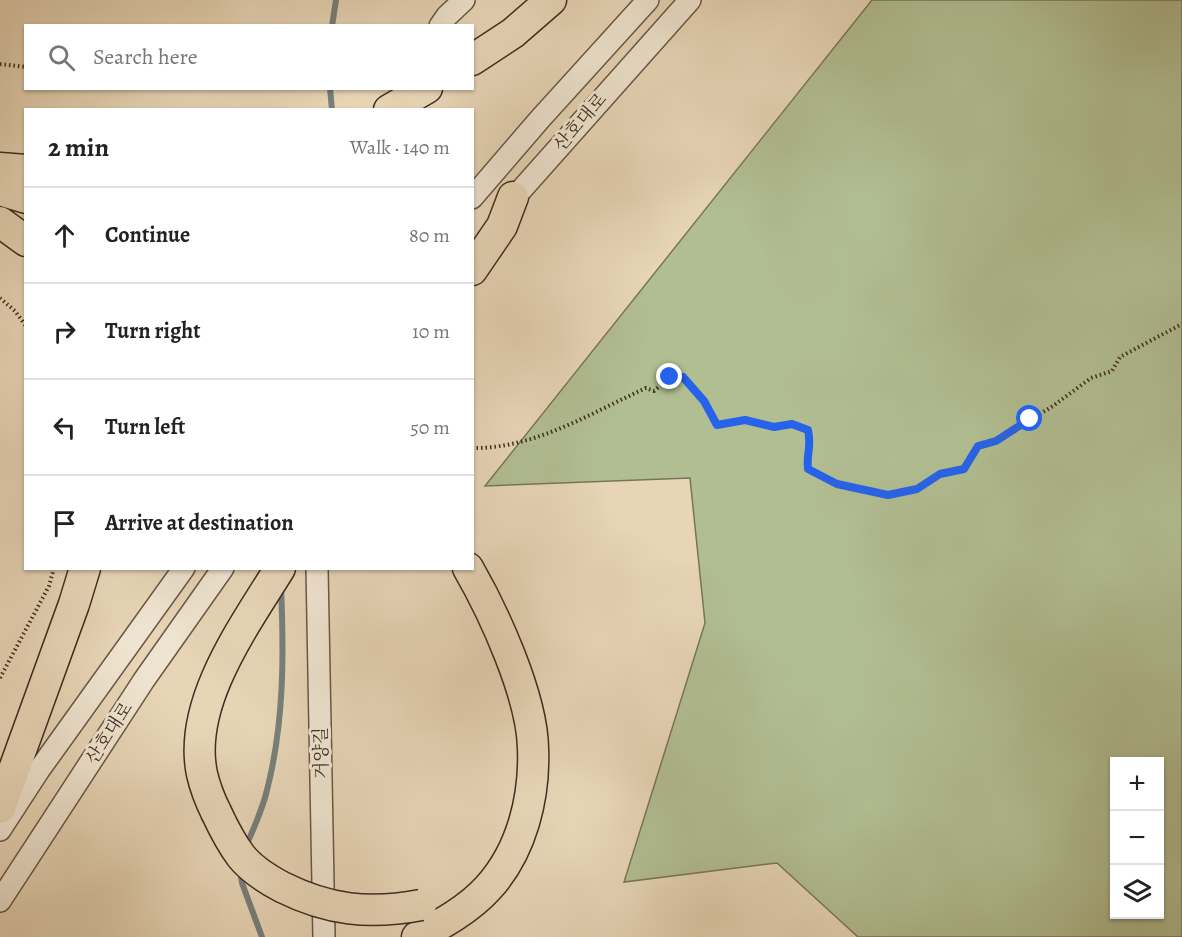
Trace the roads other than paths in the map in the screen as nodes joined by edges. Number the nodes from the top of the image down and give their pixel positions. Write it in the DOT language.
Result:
graph roads {
  1 [pos="464,0"];
  2 [pos="551,0"];
  3 [pos="648,0"];
  4 [pos="690,0"];
  5 [pos="441,24"];
  6 [pos="474,59"];
  7 [pos="397,90"];
  8 [pos="424,90"];
  9 [pos="385,108"];
  10 [pos="392,108"];
  11 [pos="0,168"];
  12 [pos="24,170"];
  13 [pos="0,190"];
  14 [pos="474,196"];
  15 [pos="24,197"];
  16 [pos="513,197"];
  17 [pos="0,205"];
  18 [pos="24,213"];
  19 [pos="0,222"];
  20 [pos="24,240"];
  21 [pos="474,244"];
  22 [pos="474,267"];
  23 [pos="85,570"];
  24 [pos="183,570"];
  25 [pos="223,570"];
  26 [pos="279,570"];
  27 [pos="317,570"];
  28 [pos="451,570"];
  29 [pos="469,570"];
  30 [pos="0,808"];
  31 [pos="0,830"];
  32 [pos="0,901"];
  33 [pos="324,937"];
  34 [pos="417,937"];
  1 -- 5 [label="street"];
  2 -- 6 [label="highway"];
  3 -- 14 [label="street, 산호대로"];
  4 -- 16 [label="street, 산호대로"];
  7 -- 9 [label="street"];
  8 -- 10 [label="highway"];
  11 -- 12 [label="highway"];
  13 -- 15 [label="highway"];
  16 -- 21 [label="street, 산호대로"];
  16 -- 22 [label="highway"];
  17 -- 18 [label="highway"];
  19 -- 20 [label="highway"];
  23 -- 30 [label="highway"];
  24 -- 31 [label="street, 산호대로"];
  25 -- 32 [label="street, 산호대로"];
  26 -- 28 [label="highway, bridge"];
  27 -- 33 [label="street, 거양길"];
  29 -- 34 [label="highway"];
}
